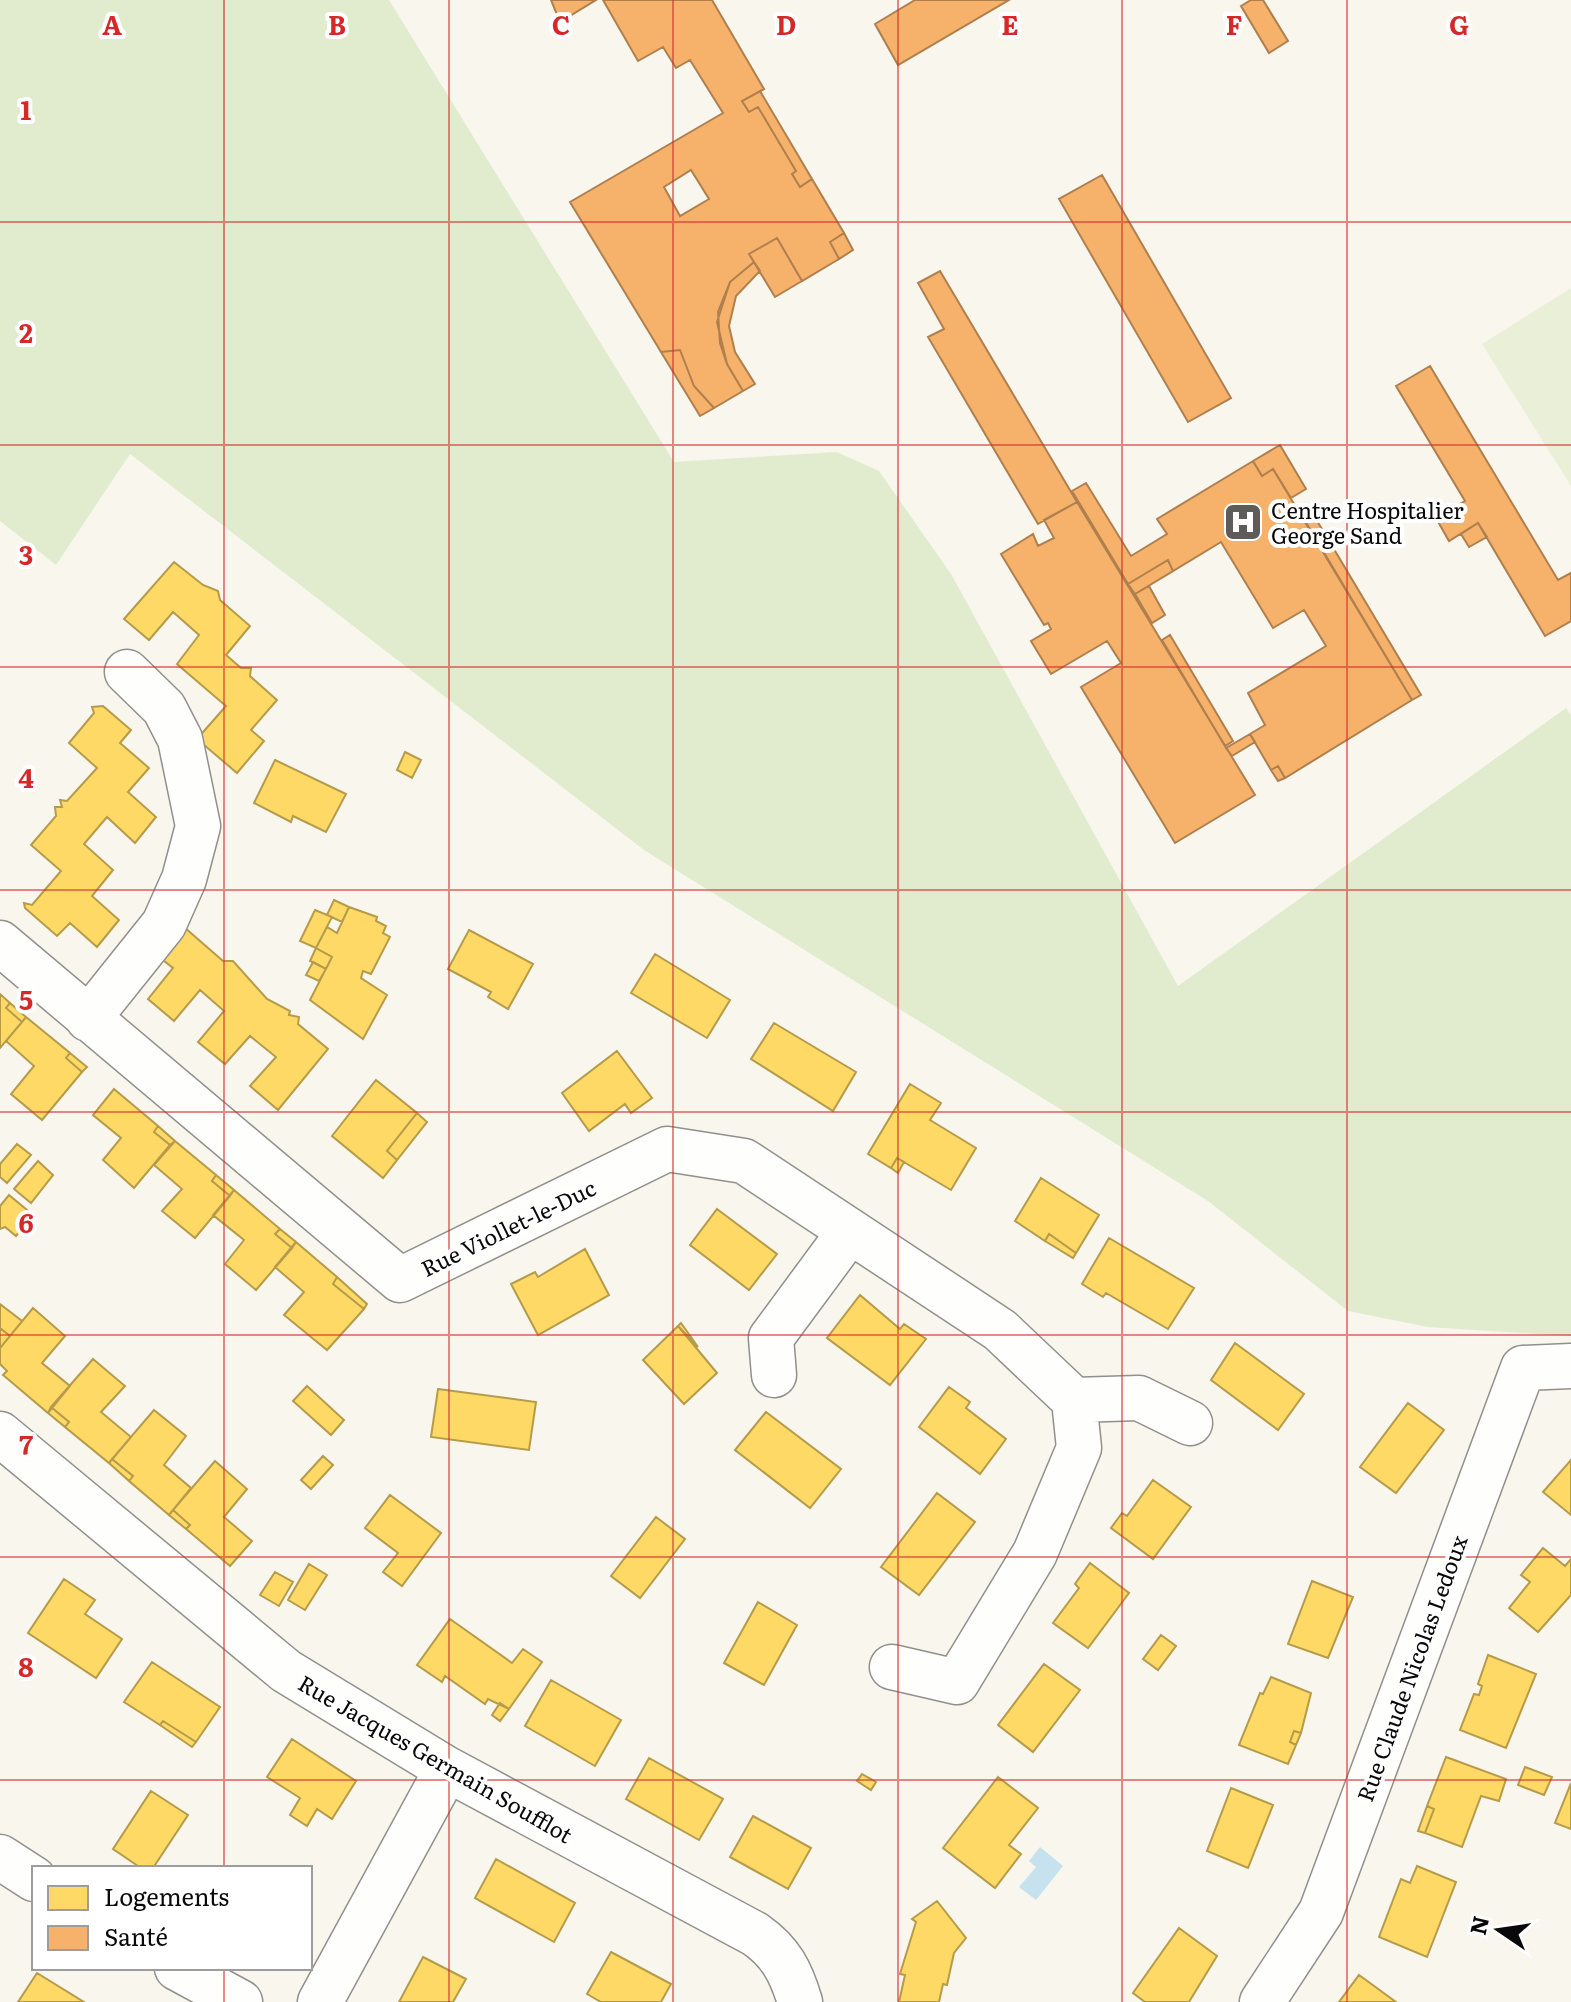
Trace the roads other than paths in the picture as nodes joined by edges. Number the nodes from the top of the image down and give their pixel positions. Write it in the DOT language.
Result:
graph roads {
  1 [pos="127,672"];
  2 [pos="0,943"];
  3 [pos="88,1019"];
  4 [pos="850,1231"];
  5 [pos="1571,1366"];
  6 [pos="774,1375"];
  7 [pos="1074,1400"];
  8 [pos="1190,1423"];
  9 [pos="0,1434"];
  10 [pos="892,1667"];
  11 [pos="447,1769"];
  12 [pos="0,1857"];
  13 [pos="32,1878"];
  14 [pos="181,1970"];
  15 [pos="240,2002"];
  16 [pos="320,2002"];
  17 [pos="800,2002"];
  18 [pos="1262,2002"];
  1 -- 3 [label="street"];
  2 -- 3 [label="street, Rue Viollet-le-Duc"];
  3 -- 4 [label="street, Rue Viollet-le-Duc"];
  4 -- 6 [label="street"];
  4 -- 7 [label="street, Rue Viollet-le-Duc"];
  5 -- 18 [label="street, Rue Claude Nicolas Ledoux"];
  7 -- 8 [label="street"];
  7 -- 10 [label="street"];
  9 -- 11 [label="street, Rue Jacques Germain Soufflot"];
  11 -- 16 [label="street"];
  11 -- 17 [label="street, Rue Jacques Germain Soufflot"];
  12 -- 13 [label="street"];
  14 -- 15 [label="street"];
}
